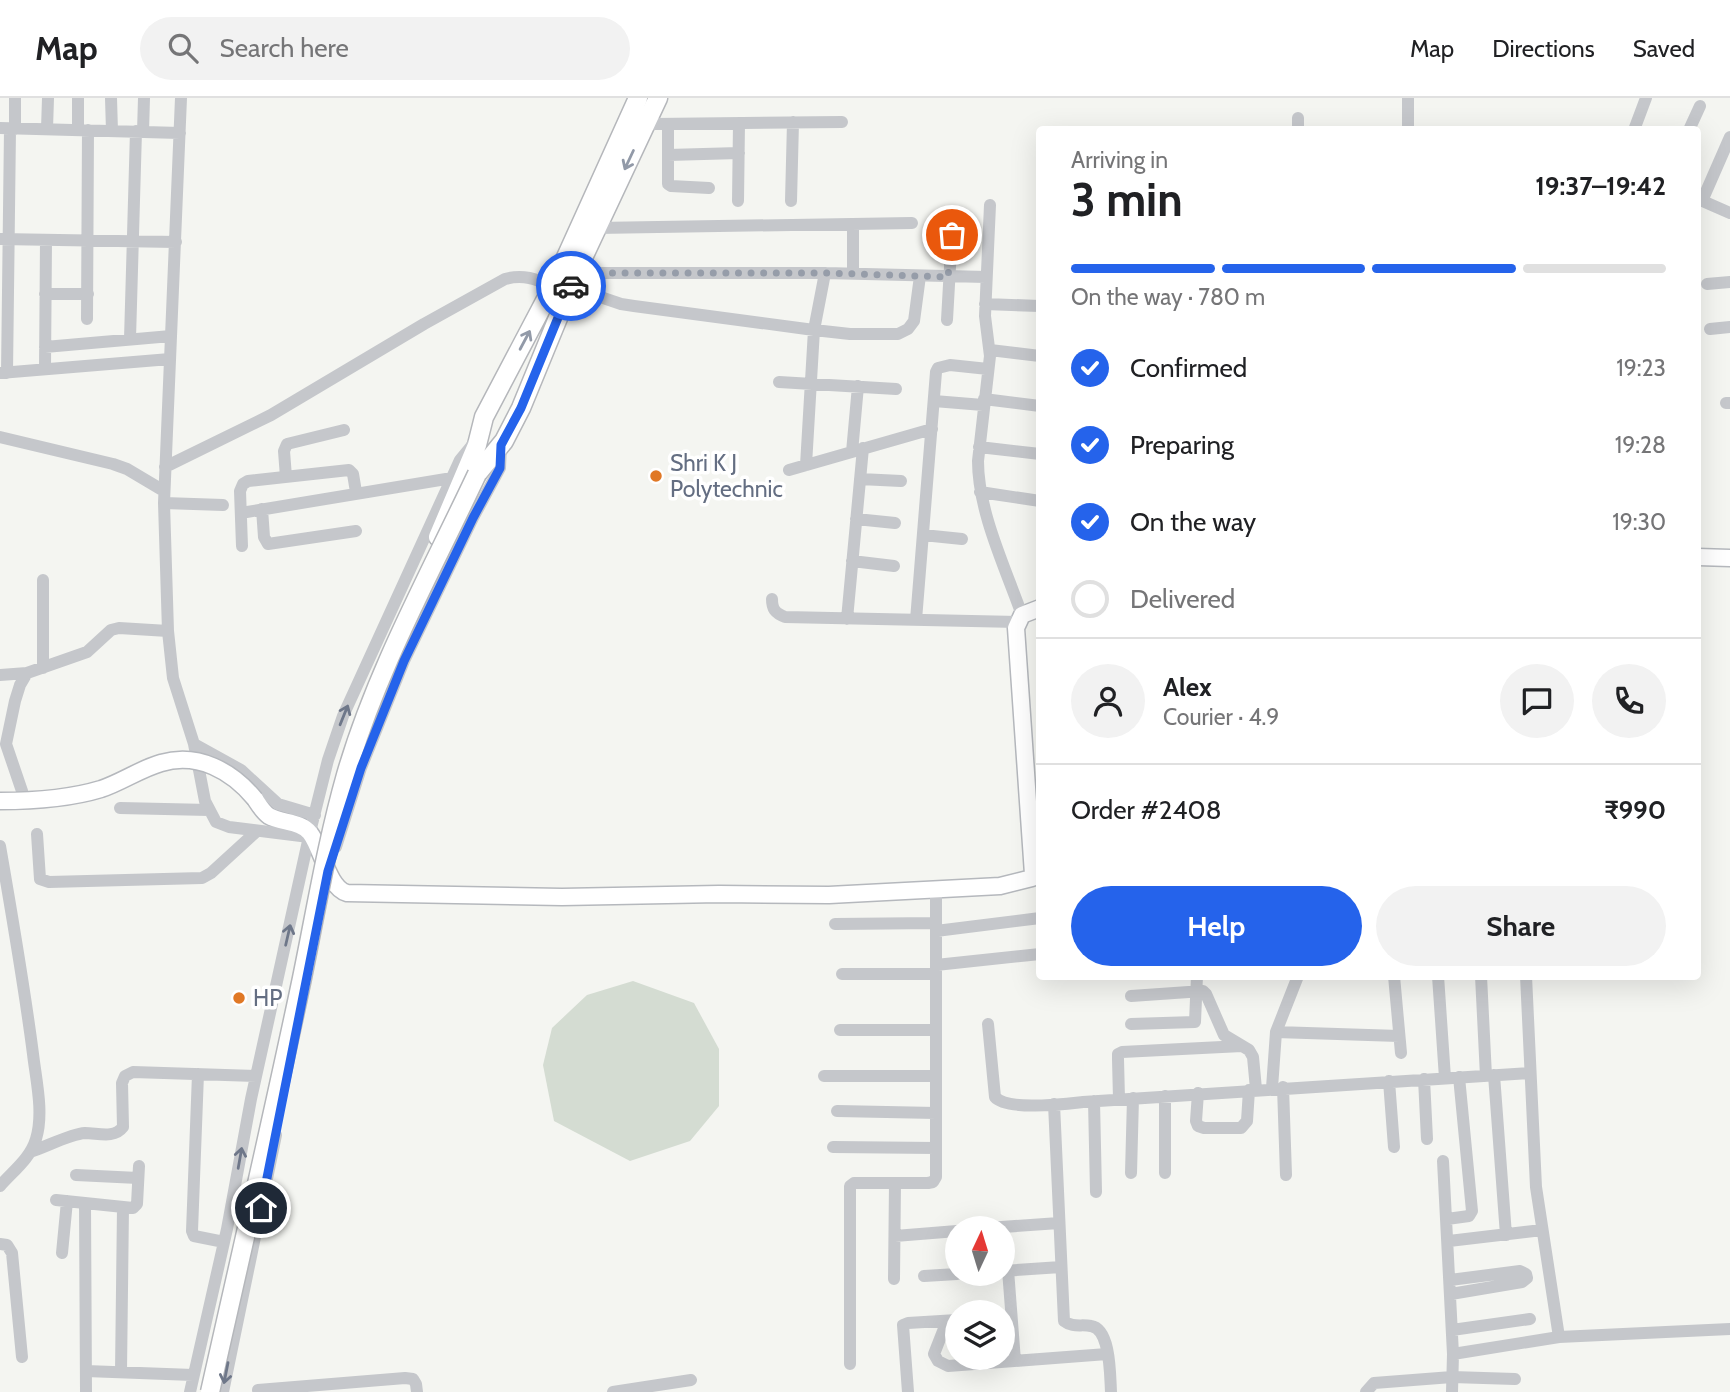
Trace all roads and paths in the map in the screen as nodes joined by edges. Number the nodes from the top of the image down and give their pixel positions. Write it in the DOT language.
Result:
graph roads {
  1 [pos="15,98"];
  2 [pos="48,98"];
  3 [pos="78,98"];
  4 [pos="111,98"];
  5 [pos="144,98"];
  6 [pos="181,98"];
  7 [pos="638,98"];
  8 [pos="658,98"];
  9 [pos="1408,98"];
  10 [pos="1646,98"];
  11 [pos="1700,106"];
  12 [pos="638,120"];
  13 [pos="793,122"];
  14 [pos="842,122"];
  15 [pos="739,123"];
  16 [pos="668,124"];
  17 [pos="1408,126"];
  18 [pos="1636,126"];
  19 [pos="1691,126"];
  20 [pos="8,128"];
  21 [pos="47,130"];
  22 [pos="83,130"];
  23 [pos="112,131"];
  24 [pos="140,132"];
  25 [pos="180,132"];
  26 [pos="1730,137"];
  27 [pos="738,153"];
  28 [pos="668,155"];
  29 [pos="5,165"];
  30 [pos="709,188"];
  31 [pos="1701,198"];
  32 [pos="5,200"];
  33 [pos="1701,200"];
  34 [pos="738,201"];
  35 [pos="791,201"];
  36 [pos="990,205"];
  37 [pos="1730,213"];
  38 [pos="953,214"];
  39 [pos="912,223"];
  40 [pos="853,224"];
  41 [pos="597,228"];
  42 [pos="4,239"];
  43 [pos="46,240"];
  44 [pos="88,241"];
  45 [pos="133,242"];
  46 [pos="176,242"];
  47 [pos="825,273"];
  48 [pos="853,274"];
  49 [pos="920,276"];
  50 [pos="948,277"];
  51 [pos="986,277"];
  52 [pos="564,282"];
  53 [pos="1730,282"];
  54 [pos="4,283"];
  55 [pos="1707,284"];
  56 [pos="45,294"];
  57 [pos="88,294"];
  58 [pos="985,304"];
  59 [pos="1036,306"];
  60 [pos="87,319"];
  61 [pos="947,320"];
  62 [pos="4,325"];
  63 [pos="1730,327"];
  64 [pos="1710,329"];
  65 [pos="814,330"];
  66 [pos="171,336"];
  67 [pos="130,339"];
  68 [pos="45,347"];
  69 [pos="990,349"];
  70 [pos="1036,355"];
  71 [pos="170,359"];
  72 [pos="44,369"];
  73 [pos="988,369"];
  74 [pos="4,373"];
  75 [pos="779,382"];
  76 [pos="811,383"];
  77 [pos="858,386"];
  78 [pos="896,389"];
  79 [pos="934,401"];
  80 [pos="984,402"];
  81 [pos="1036,406"];
  82 [pos="932,429"];
  83 [pos="344,430"];
  84 [pos="0,437"];
  85 [pos="478,440"];
  86 [pos="501,445"];
  87 [pos="979,447"];
  88 [pos="857,450"];
  89 [pos="1036,454"];
  90 [pos="806,465"];
  91 [pos="165,467"];
  92 [pos="789,470"];
  93 [pos="472,471"];
  94 [pos="286,477"];
  95 [pos="452,478"];
  96 [pos="860,479"];
  97 [pos="901,481"];
  98 [pos="356,492"];
  99 [pos="981,492"];
  100 [pos="164,497"];
  101 [pos="1036,500"];
  102 [pos="223,505"];
  103 [pos="262,509"];
  104 [pos="241,513"];
  105 [pos="856,519"];
  106 [pos="895,523"];
  107 [pos="356,531"];
  108 [pos="923,535"];
  109 [pos="962,539"];
  110 [pos="242,546"];
  111 [pos="1701,549"];
  112 [pos="1730,550"];
  113 [pos="1701,557"];
  114 [pos="1730,558"];
  115 [pos="852,561"];
  116 [pos="894,566"];
  117 [pos="43,580"];
  118 [pos="772,599"];
  119 [pos="1036,610"];
  120 [pos="1020,618"];
  121 [pos="846,619"];
  122 [pos="916,620"];
  123 [pos="168,631"];
  124 [pos="43,667"];
  125 [pos="27,673"];
  126 [pos="0,675"];
  127 [pos="3,744"];
  128 [pos="194,744"];
  129 [pos="23,791"];
  130 [pos="0,801"];
  131 [pos="120,808"];
  132 [pos="209,810"];
  133 [pos="315,815"];
  134 [pos="257,831"];
  135 [pos="37,834"];
  136 [pos="309,835"];
  137 [pos="0,846"];
  138 [pos="1035,874"];
  139 [pos="2,875"];
  140 [pos="332,877"];
  141 [pos="936,891"];
  142 [pos="5,903"];
  143 [pos="1036,918"];
  144 [pos="835,924"];
  145 [pos="936,927"];
  146 [pos="1036,955"];
  147 [pos="936,970"];
  148 [pos="842,974"];
  149 [pos="1198,980"];
  150 [pos="1205,980"];
  151 [pos="1296,980"];
  152 [pos="1394,980"];
  153 [pos="1438,980"];
  154 [pos="1481,980"];
  155 [pos="1526,980"];
  156 [pos="1202,993"];
  157 [pos="1131,996"];
  158 [pos="988,1024"];
  159 [pos="1131,1024"];
  160 [pos="840,1030"];
  161 [pos="936,1030"];
  162 [pos="1276,1032"];
  163 [pos="1399,1036"];
  164 [pos="1243,1046"];
  165 [pos="1401,1053"];
  166 [pos="1530,1073"];
  167 [pos="198,1074"];
  168 [pos="1490,1075"];
  169 [pos="257,1076"];
  170 [pos="824,1076"];
  171 [pos="936,1076"];
  172 [pos="1460,1077"];
  173 [pos="1445,1078"];
  174 [pos="1424,1079"];
  175 [pos="1389,1081"];
  176 [pos="1277,1088"];
  177 [pos="1252,1089"];
  178 [pos="1198,1093"];
  179 [pos="1165,1096"];
  180 [pos="1133,1098"];
  181 [pos="1119,1100"];
  182 [pos="1094,1101"];
  183 [pos="1054,1104"];
  184 [pos="837,1111"];
  185 [pos="936,1113"];
  186 [pos="1427,1139"];
  187 [pos="833,1147"];
  188 [pos="1394,1147"];
  189 [pos="936,1148"];
  190 [pos="30,1152"];
  191 [pos="1443,1161"];
  192 [pos="1131,1173"];
  193 [pos="1165,1173"];
  194 [pos="76,1175"];
  195 [pos="1286,1175"];
  196 [pos="895,1183"];
  197 [pos="0,1186"];
  198 [pos="1096,1192"];
  199 [pos="85,1203"];
  200 [pos="123,1207"];
  201 [pos="1447,1219"];
  202 [pos="1059,1223"];
  203 [pos="1015,1226"];
  204 [pos="1542,1230"];
  205 [pos="945,1232"];
  206 [pos="1506,1235"];
  207 [pos="894,1236"];
  208 [pos="1449,1241"];
  209 [pos="224,1242"];
  210 [pos="0,1244"];
  211 [pos="62,1254"];
  212 [pos="1061,1266"];
  213 [pos="1015,1269"];
  214 [pos="945,1275"];
  215 [pos="924,1276"];
  216 [pos="894,1279"];
  217 [pos="1450,1280"];
  218 [pos="1451,1294"];
  219 [pos="1530,1319"];
  220 [pos="945,1320"];
  221 [pos="1452,1329"];
  222 [pos="1730,1329"];
  223 [pos="945,1333"];
  224 [pos="1559,1337"];
  225 [pos="1107,1354"];
  226 [pos="1453,1354"];
  227 [pos="22,1357"];
  228 [pos="1015,1361"];
  229 [pos="850,1364"];
  230 [pos="945,1365"];
  231 [pos="86,1371"];
  232 [pos="121,1372"];
  233 [pos="1452,1377"];
  234 [pos="1515,1379"];
  235 [pos="691,1380"];
  236 [pos="196,1383"];
  237 [pos="1423,1386"];
  238 [pos="258,1390"];
  239 [pos="281,1390"];
  240 [pos="86,1392"];
  241 [pos="190,1392"];
  242 [pos="210,1392"];
  243 [pos="223,1392"];
  244 [pos="417,1392"];
  245 [pos="613,1392"];
  246 [pos="908,1392"];
  247 [pos="1111,1392"];
  248 [pos="1366,1392"];
  249 [pos="1452,1392"];
  1 -- 20 [label="street"];
  2 -- 21 [label="street"];
  3 -- 22 [label="street"];
  4 -- 23 [label="street"];
  5 -- 24 [label="street"];
  6 -- 25 [label="street"];
  7 -- 12 [label="highway"];
  8 -- 12 [label="highway"];
  9 -- 17 [label="street"];
  10 -- 18 [label="street"];
  11 -- 19 [label="street"];
  12 -- 16 [label="street"];
  12 -- 41 [label="highway, one-way"];
  12 -- 52 [label="highway"];
  13 -- 14 [label="street"];
  13 -- 15 [label="street"];
  13 -- 35 [label="street"];
  15 -- 16 [label="street"];
  15 -- 27 [label="street"];
  16 -- 28 [label="street"];
  20 -- 21 [label="street"];
  20 -- 29 [label="street"];
  21 -- 22 [label="street"];
  22 -- 23 [label="street"];
  22 -- 44 [label="street"];
  23 -- 24 [label="street"];
  24 -- 25 [label="street"];
  24 -- 45 [label="street"];
  25 -- 46 [label="street"];
  26 -- 31 [label="street"];
  27 -- 28 [label="street"];
  27 -- 34 [label="street"];
  28 -- 30 [label="street"];
  29 -- 32 [label="street"];
  32 -- 42 [label="street"];
  33 -- 37 [label="street"];
  36 -- 51 [label="street"];
  38 -- 50 [label="street"];
  39 -- 40 [label="street"];
  40 -- 41 [label="street"];
  40 -- 48 [label="street"];
  41 -- 52 [label="highway"];
  42 -- 43 [label="street"];
  42 -- 54 [label="street"];
  43 -- 44 [label="street"];
  43 -- 56 [label="street"];
  44 -- 45 [label="street"];
  44 -- 57 [label="street"];
  45 -- 46 [label="street"];
  45 -- 67 [label="street"];
  46 -- 66 [label="street"];
  47 -- 48 [label="street"];
  47 -- 52 [label="street"];
  47 -- 65 [label="street"];
  48 -- 49 [label="street"];
  49 -- 50 [label="street"];
  49 -- 65 [label="street"];
  50 -- 51 [label="street"];
  50 -- 61 [label="street"];
  51 -- 58 [label="street"];
  52 -- 65 [label="street"];
  85 -- 52 [label="highway, one-way"];
  52 -- 86 [label="highway"];
  52 -- 91 [label="street"];
  53 -- 55 [label="street"];
  54 -- 62 [label="street"];
  56 -- 57 [label="street"];
  56 -- 68 [label="street"];
  57 -- 60 [label="street"];
  58 -- 59 [label="street"];
  58 -- 69 [label="street"];
  62 -- 74 [label="street"];
  63 -- 64 [label="street"];
  65 -- 76 [label="street"];
  66 -- 67 [label="street"];
  66 -- 71 [label="street"];
  67 -- 68 [label="street"];
  68 -- 72 [label="street"];
  69 -- 70 [label="street"];
  69 -- 73 [label="street"];
  71 -- 72 [label="street"];
  71 -- 91 [label="street"];
  72 -- 74 [label="street"];
  73 -- 79 [label="street"];
  73 -- 80 [label="street"];
  75 -- 76 [label="street"];
  76 -- 77 [label="street"];
  76 -- 90 [label="street"];
  77 -- 78 [label="street"];
  77 -- 88 [label="street"];
  79 -- 80 [label="street"];
  79 -- 82 [label="street"];
  80 -- 81 [label="street"];
  80 -- 87 [label="street"];
  82 -- 88 [label="street"];
  82 -- 108 [label="street"];
  83 -- 94 [label="street"];
  84 -- 100 [label="street"];
  85 -- 93 [label="highway"];
  85 -- 95 [label="street"];
  86 -- 93 [label="highway"];
  86 -- 140 [label="street"];
  87 -- 89 [label="street"];
  87 -- 99 [label="street"];
  88 -- 90 [label="street"];
  88 -- 96 [label="street"];
  90 -- 92 [label="street"];
  91 -- 100 [label="street"];
  93 -- 236 [label="highway"];
  93 -- 242 [label="highway, bridge"];
  94 -- 98 [label="street"];
  94 -- 104 [label="street"];
  95 -- 98 [label="street"];
  133 -- 95 [label="street, one-way"];
  96 -- 97 [label="street"];
  96 -- 105 [label="street"];
  98 -- 103 [label="street"];
  99 -- 101 [label="street"];
  99 -- 120 [label="street"];
  100 -- 102 [label="street"];
  100 -- 123 [label="street"];
  103 -- 104 [label="street"];
  103 -- 107 [label="street"];
  104 -- 110 [label="street"];
  105 -- 106 [label="street"];
  105 -- 115 [label="street"];
  108 -- 109 [label="street"];
  108 -- 122 [label="street"];
  111 -- 112 [label="main road"];
  113 -- 114 [label="main road"];
  115 -- 116 [label="street"];
  115 -- 121 [label="street"];
  117 -- 124 [label="street"];
  118 -- 121 [label="street"];
  119 -- 120 [label="main road"];
  120 -- 122 [label="street"];
  120 -- 138 [label="main road"];
  121 -- 122 [label="street"];
  123 -- 124 [label="street"];
  123 -- 128 [label="street"];
  124 -- 125 [label="street"];
  125 -- 126 [label="street"];
  125 -- 127 [label="street"];
  127 -- 129 [label="street"];
  128 -- 132 [label="street"];
  128 -- 133 [label="street"];
  130 -- 136 [label="main road, bridge"];
  131 -- 132 [label="street"];
  132 -- 134 [label="street"];
  133 -- 136 [label="street"];
  134 -- 135 [label="street"];
  134 -- 136 [label="street"];
  136 -- 140 [label="main road"];
  169 -- 136 [label="street, one-way"];
  137 -- 139 [label="street"];
  138 -- 140 [label="main road"];
  138 -- 141 [label="main road"];
  139 -- 142 [label="street"];
  140 -- 141 [label="main road"];
  140 -- 243 [label="street, one-way"];
  141 -- 145 [label="street"];
  142 -- 190 [label="street"];
  143 -- 145 [label="street"];
  144 -- 145 [label="street"];
  145 -- 147 [label="street"];
  146 -- 147 [label="street"];
  147 -- 148 [label="street"];
  147 -- 161 [label="street"];
  149 -- 156 [label="street"];
  150 -- 156 [label="street"];
  151 -- 162 [label="street"];
  152 -- 163 [label="street"];
  153 -- 173 [label="street"];
  154 -- 168 [label="street"];
  155 -- 166 [label="street"];
  156 -- 157 [label="street"];
  156 -- 159 [label="street"];
  156 -- 164 [label="street"];
  158 -- 183 [label="street"];
  160 -- 161 [label="street"];
  161 -- 171 [label="street"];
  162 -- 163 [label="street"];
  162 -- 176 [label="street"];
  163 -- 165 [label="street"];
  164 -- 177 [label="street"];
  164 -- 181 [label="street"];
  166 -- 168 [label="street"];
  166 -- 204 [label="street"];
  167 -- 169 [label="street"];
  167 -- 190 [label="street"];
  167 -- 209 [label="street"];
  168 -- 172 [label="street"];
  168 -- 206 [label="street"];
  209 -- 169 [label="street, one-way"];
  170 -- 171 [label="street"];
  171 -- 185 [label="street"];
  172 -- 173 [label="street"];
  172 -- 201 [label="street"];
  173 -- 174 [label="street"];
  174 -- 175 [label="street"];
  174 -- 186 [label="street"];
  175 -- 176 [label="street"];
  175 -- 188 [label="street"];
  176 -- 177 [label="street"];
  176 -- 195 [label="street"];
  177 -- 178 [label="street"];
  177 -- 178 [label="street"];
  178 -- 179 [label="street"];
  179 -- 180 [label="street"];
  179 -- 193 [label="street"];
  180 -- 181 [label="street"];
  180 -- 192 [label="street"];
  181 -- 182 [label="street"];
  182 -- 183 [label="street"];
  182 -- 198 [label="street"];
  183 -- 202 [label="street"];
  184 -- 185 [label="street"];
  185 -- 189 [label="street"];
  187 -- 189 [label="street"];
  189 -- 196 [label="street"];
  190 -- 197 [label="street"];
  191 -- 201 [label="street"];
  194 -- 200 [label="street"];
  196 -- 207 [label="street"];
  196 -- 229 [label="street"];
  199 -- 200 [label="street"];
  199 -- 211 [label="street"];
  199 -- 231 [label="street"];
  200 -- 232 [label="street"];
  201 -- 208 [label="street"];
  202 -- 203 [label="street"];
  202 -- 212 [label="street"];
  204 -- 206 [label="street"];
  204 -- 224 [label="street"];
  205 -- 207 [label="street"];
  206 -- 208 [label="street"];
  207 -- 216 [label="street"];
  208 -- 217 [label="street"];
  209 -- 236 [label="street"];
  210 -- 227 [label="street"];
  212 -- 213 [label="street"];
  212 -- 225 [label="street"];
  214 -- 215 [label="street"];
  217 -- 218 [label="street"];
  217 -- 218 [label="street"];
  218 -- 221 [label="street"];
  219 -- 221 [label="street"];
  220 -- 246 [label="street"];
  221 -- 226 [label="street"];
  222 -- 224 [label="street"];
  223 -- 230 [label="street"];
  224 -- 226 [label="street"];
  225 -- 228 [label="street"];
  225 -- 247 [label="street"];
  226 -- 233 [label="street"];
  231 -- 232 [label="street"];
  231 -- 240 [label="street"];
  232 -- 236 [label="street"];
  233 -- 234 [label="street"];
  233 -- 237 [label="street"];
  233 -- 249 [label="street"];
  235 -- 245 [label="street"];
  236 -- 241 [label="street"];
  237 -- 248 [label="street"];
  238 -- 239 [label="street"];
  239 -- 244 [label="street"];
}
